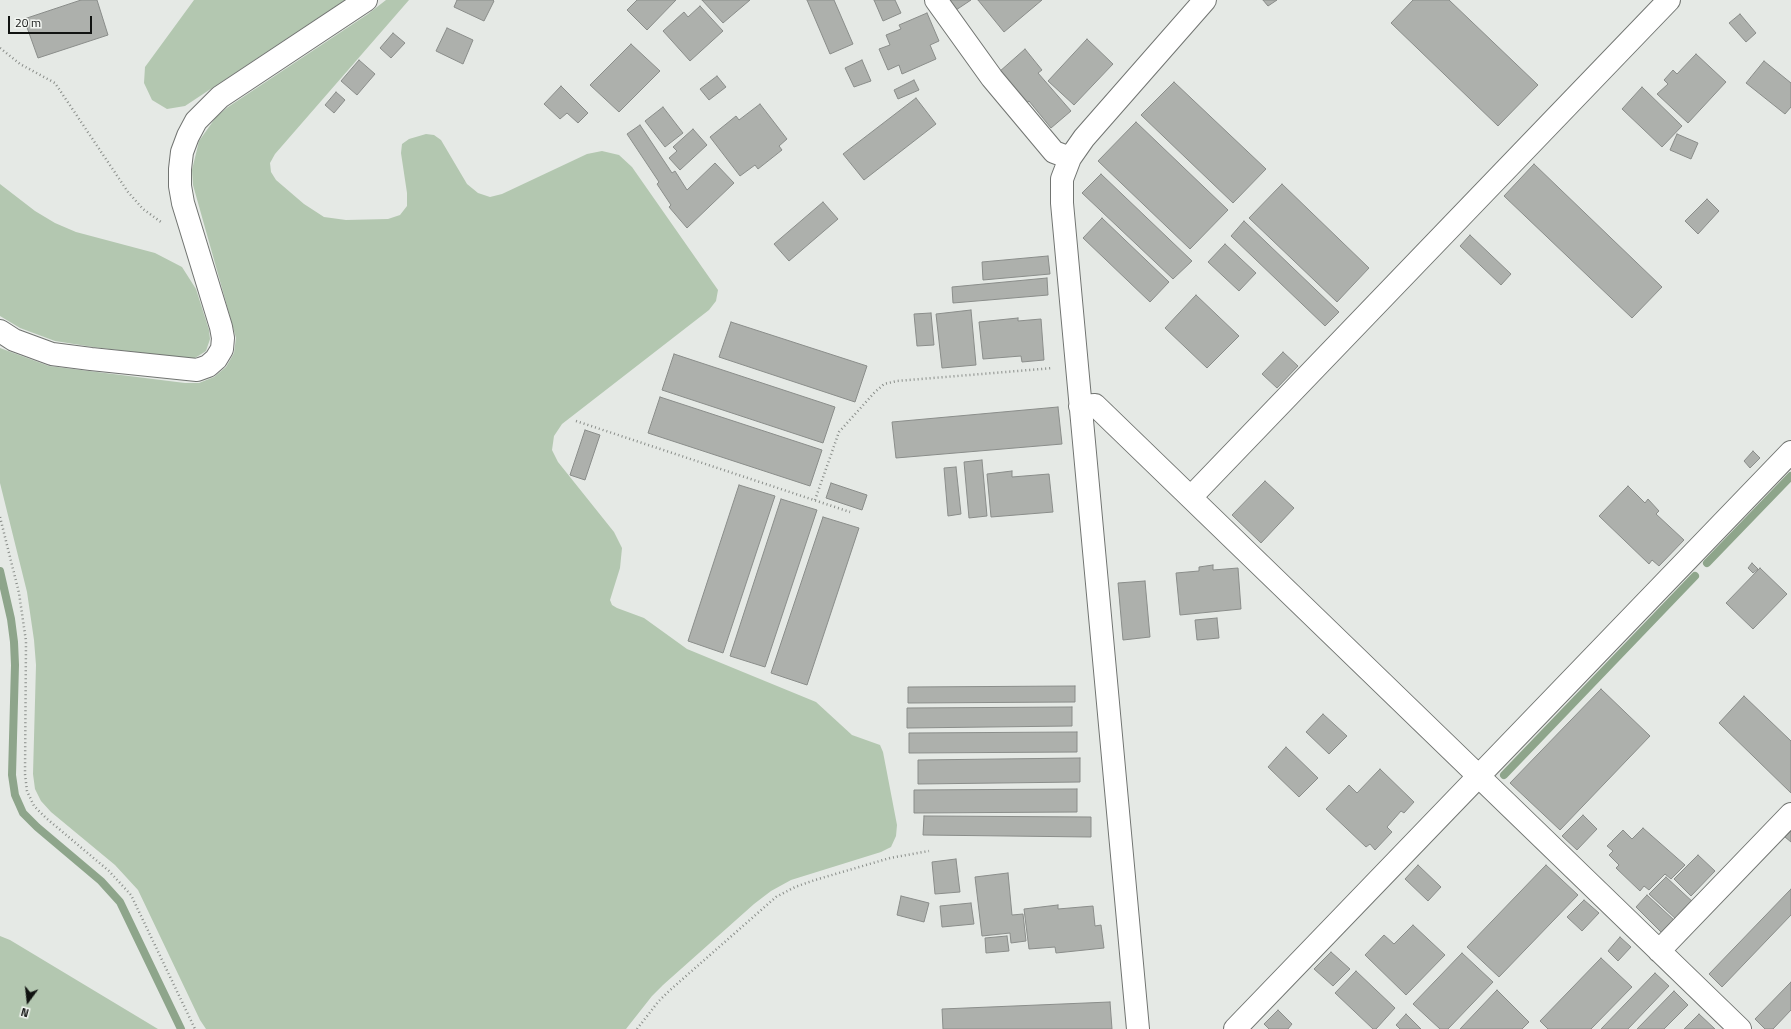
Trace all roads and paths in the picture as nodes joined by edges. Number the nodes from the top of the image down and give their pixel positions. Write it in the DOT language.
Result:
graph roads {
  1 [pos="366,0"];
  2 [pos="936,0"];
  3 [pos="1206,0"];
  4 [pos="1669,0"];
  5 [pos="0,48"];
  6 [pos="1070,158"];
  7 [pos="194,236"];
  8 [pos="0,331"];
  9 [pos="1077,365"];
  10 [pos="1080,406"];
  11 [pos="576,422"];
  12 [pos="1791,452"];
  13 [pos="1191,497"];
  14 [pos="815,500"];
  15 [pos="850,512"];
  16 [pos="0,517"];
  17 [pos="1479,776"];
  18 [pos="1791,814"];
  19 [pos="930,851"];
  20 [pos="1659,951"];
  21 [pos="195,1029"];
  22 [pos="637,1029"];
  23 [pos="1138,1029"];
  24 [pos="1235,1029"];
  25 [pos="1740,1029"];
  1 -- 7 [label="street"];
  2 -- 6 [label="street"];
  3 -- 6 [label="street"];
  4 -- 13 [label="street"];
  5 -- 7 [label="path"];
  6 -- 9 [label="street"];
  7 -- 8 [label="street"];
  9 -- 10 [label="street"];
  9 -- 14 [label="path"];
  10 -- 13 [label="street"];
  10 -- 23 [label="street"];
  11 -- 14 [label="path"];
  12 -- 17 [label="street"];
  13 -- 17 [label="street"];
  14 -- 15 [label="path"];
  16 -- 21 [label="path"];
  17 -- 20 [label="street"];
  17 -- 24 [label="street"];
  18 -- 20 [label="street"];
  19 -- 22 [label="path"];
  20 -- 25 [label="street"];
}
